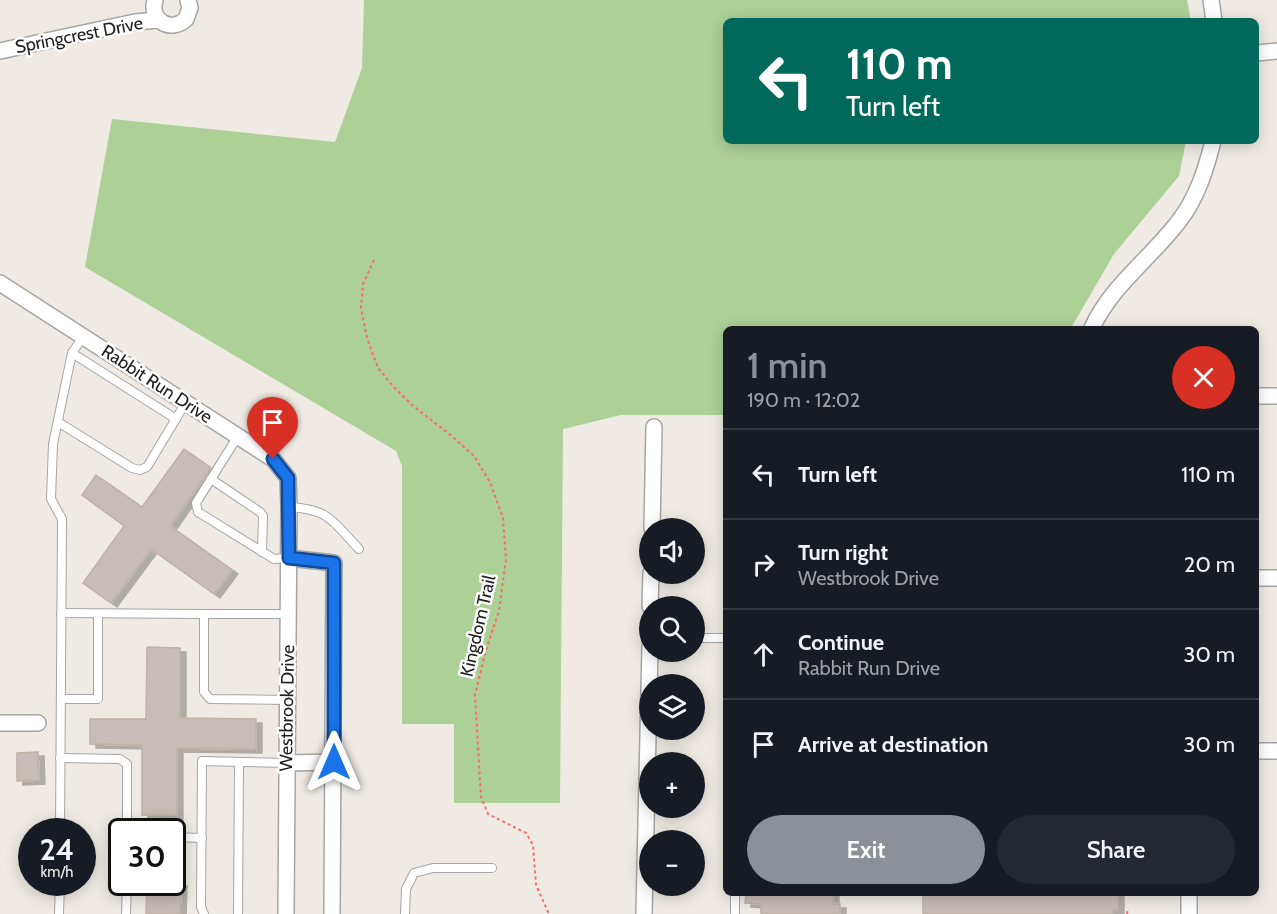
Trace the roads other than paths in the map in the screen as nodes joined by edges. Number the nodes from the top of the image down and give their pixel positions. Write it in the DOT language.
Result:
graph roads {
  1 [pos="155,0"];
  2 [pos="188,0"];
  3 [pos="1211,0"];
  4 [pos="1214,18"];
  5 [pos="158,20"];
  6 [pos="0,51"];
  7 [pos="1277,51"];
  8 [pos="1259,53"];
  9 [pos="1212,144"];
  10 [pos="0,283"];
  11 [pos="1093,326"];
  12 [pos="84,337"];
  13 [pos="72,353"];
  14 [pos="1259,396"];
  15 [pos="1277,396"];
  16 [pos="186,402"];
  17 [pos="176,419"];
  18 [pos="58,422"];
  19 [pos="654,428"];
  20 [pos="238,436"];
  21 [pos="211,479"];
  22 [pos="289,505"];
  23 [pos="652,518"];
  24 [pos="359,549"];
  25 [pos="262,552"];
  26 [pos="289,558"];
  27 [pos="1259,578"];
  28 [pos="1277,578"];
  29 [pos="61,613"];
  30 [pos="98,614"];
  31 [pos="204,614"];
  32 [pos="288,614"];
  33 [pos="705,638"];
  34 [pos="723,638"];
  35 [pos="650,662"];
  36 [pos="61,699"];
  37 [pos="287,700"];
  38 [pos="0,723"];
  39 [pos="38,723"];
  40 [pos="1259,751"];
  41 [pos="1277,751"];
  42 [pos="60,758"];
  43 [pos="239,762"];
  44 [pos="334,762"];
  45 [pos="286,763"];
  46 [pos="60,818"];
  47 [pos="127,818"];
  48 [pos="186,837"];
  49 [pos="202,838"];
  50 [pos="492,868"];
  51 [pos="60,896"];
  52 [pos="127,896"];
  53 [pos="735,896"];
  54 [pos="1189,896"];
  55 [pos="59,914"];
  56 [pos="126,914"];
  57 [pos="204,914"];
  58 [pos="238,914"];
  59 [pos="286,914"];
  60 [pos="332,914"];
  61 [pos="405,914"];
  62 [pos="644,914"];
  63 [pos="735,914"];
  64 [pos="1189,914"];
  1 -- 5 [label="street, Springcrest Drive"];
  2 -- 5 [label="street, Springcrest Drive"];
  3 -- 4 [label="street"];
  5 -- 6 [label="street, Springcrest Drive"];
  7 -- 8 [label="street"];
  9 -- 11 [label="street"];
  10 -- 12 [label="street, Rabbit Run Drive"];
  12 -- 13 [label="lane"];
  12 -- 16 [label="street, Rabbit Run Drive"];
  13 -- 17 [label="lane"];
  13 -- 18 [label="lane"];
  14 -- 15 [label="street"];
  16 -- 17 [label="lane"];
  16 -- 20 [label="street, Rabbit Run Drive"];
  17 -- 18 [label="lane"];
  18 -- 29 [label="lane"];
  19 -- 23 [label="street"];
  20 -- 21 [label="lane"];
  20 -- 22 [label="street, Rabbit Run Drive"];
  21 -- 25 [label="lane"];
  21 -- 25 [label="lane"];
  22 -- 24 [label="lane"];
  22 -- 26 [label="street, Westbrook Drive"];
  25 -- 26 [label="lane"];
  26 -- 32 [label="street, Westbrook Drive"];
  26 -- 44 [label="street"];
  27 -- 28 [label="street"];
  29 -- 30 [label="lane"];
  29 -- 36 [label="lane"];
  30 -- 31 [label="lane"];
  30 -- 36 [label="lane"];
  31 -- 32 [label="lane"];
  31 -- 37 [label="lane"];
  32 -- 37 [label="street, Westbrook Drive"];
  33 -- 34 [label="lane"];
  35 -- 62 [label="street"];
  36 -- 42 [label="lane"];
  37 -- 45 [label="street, Westbrook Drive"];
  38 -- 39 [label="street"];
  40 -- 41 [label="street"];
  42 -- 46 [label="lane"];
  42 -- 47 [label="lane"];
  43 -- 45 [label="lane"];
  43 -- 49 [label="lane"];
  43 -- 58 [label="lane"];
  44 -- 45 [label="street"];
  44 -- 60 [label="street"];
  45 -- 59 [label="street, Westbrook Drive"];
  48 -- 49 [label="lane"];
  49 -- 57 [label="lane"];
  50 -- 61 [label="lane"];
  51 -- 55 [label="lane"];
  52 -- 56 [label="lane"];
  53 -- 63 [label="lane"];
  54 -- 64 [label="street"];
}
